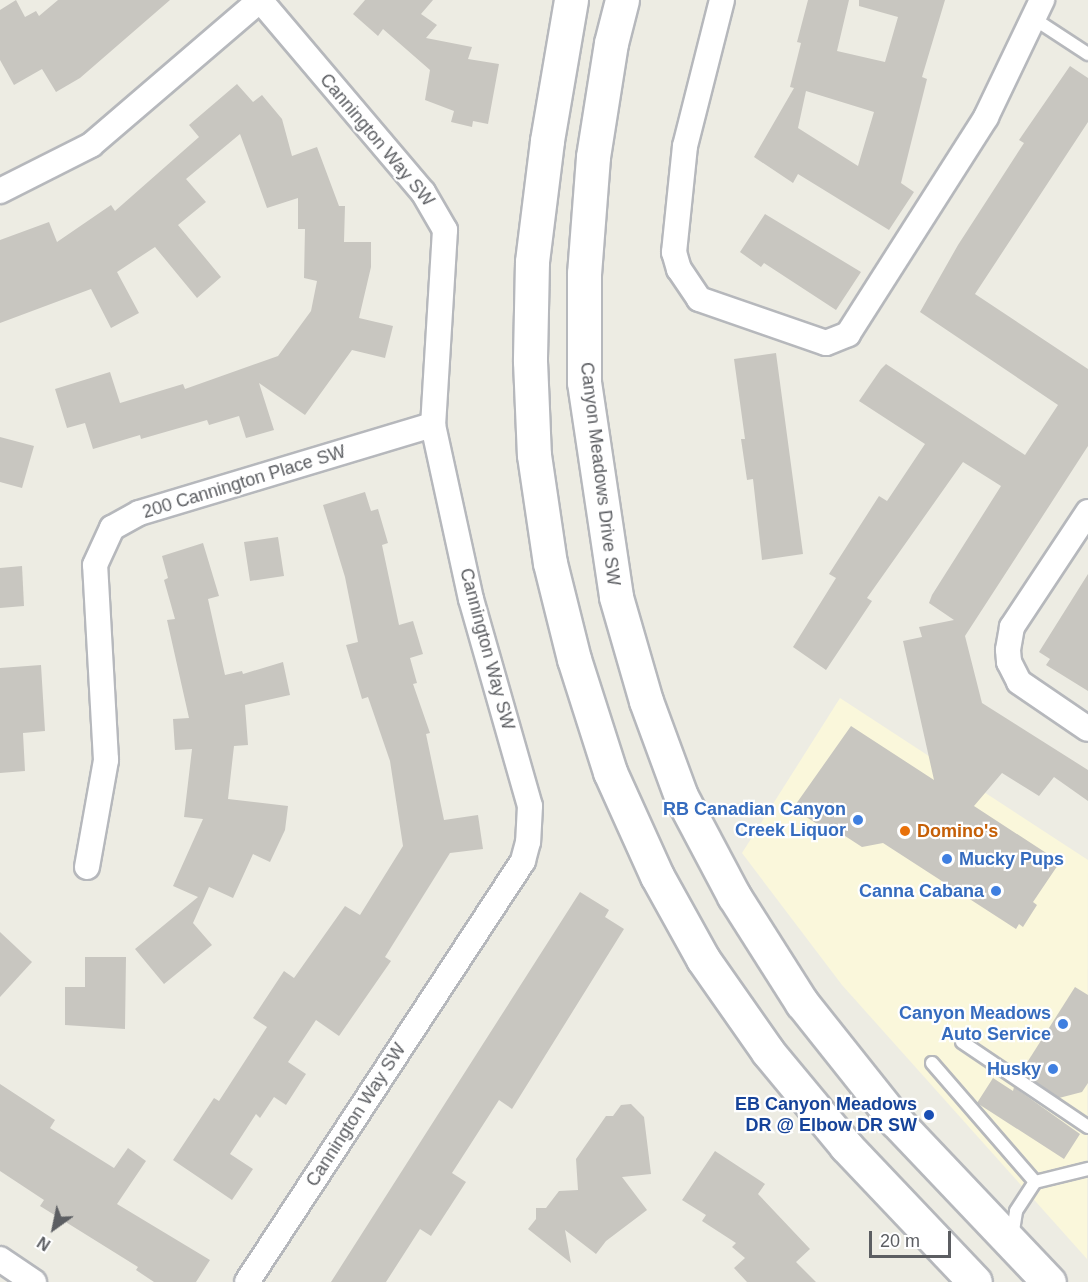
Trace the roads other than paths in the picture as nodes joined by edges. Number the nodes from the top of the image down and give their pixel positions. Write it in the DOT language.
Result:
graph roads {
  1 [pos="260,0"];
  2 [pos="571,0"];
  3 [pos="622,0"];
  4 [pos="722,0"];
  5 [pos="1037,9"];
  6 [pos="1088,54"];
  7 [pos="0,191"];
  8 [pos="433,425"];
  9 [pos="1088,512"];
  10 [pos="1088,729"];
  11 [pos="87,867"];
  12 [pos="962,1042"];
  13 [pos="932,1063"];
  14 [pos="1088,1127"];
  15 [pos="1088,1169"];
  16 [pos="1035,1182"];
  17 [pos="1011,1242"];
  18 [pos="938,1243"];
  19 [pos="0,1259"];
  20 [pos="34,1282"];
  21 [pos="247,1282"];
  22 [pos="960,1282"];
  23 [pos="975,1282"];
  24 [pos="1049,1282"];
  1 -- 7 [label="street"];
  1 -- 8 [label="street, Cannington Way SW"];
  2 -- 18 [label="main road"];
  3 -- 17 [label="main road, Canyon Meadows Drive SW"];
  4 -- 5 [label="street"];
  5 -- 6 [label="lane"];
  8 -- 11 [label="street, 200 Cannington Place SW"];
  8 -- 21 [label="street, Cannington Way SW"];
  9 -- 10 [label="street"];
  12 -- 14 [label="lane"];
  13 -- 16 [label="lane"];
  15 -- 16 [label="lane"];
  16 -- 17 [label="lane"];
  17 -- 24 [label="main road, Canyon Meadows Drive SW"];
  18 -- 22 [label="main road"];
  18 -- 23 [label="main road"];
  19 -- 20 [label="street"];
}
